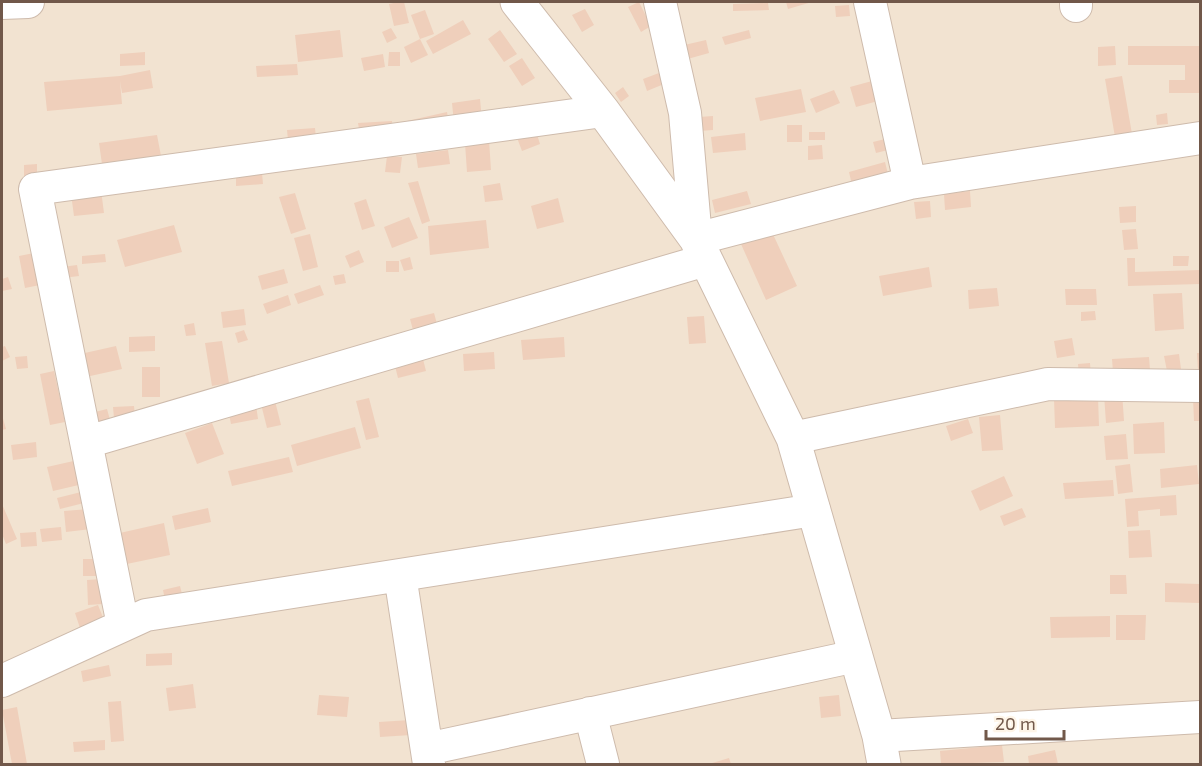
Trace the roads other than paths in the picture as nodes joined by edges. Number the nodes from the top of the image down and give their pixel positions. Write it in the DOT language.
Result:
graph roads {
  1 [pos="28,2"];
  2 [pos="517,2"];
  3 [pos="660,2"];
  4 [pos="870,2"];
  5 [pos="2,3"];
  6 [pos="603,111"];
  7 [pos="1200,138"];
  8 [pos="910,183"];
  9 [pos="701,250"];
  10 [pos="1200,386"];
  11 [pos="793,438"];
  12 [pos="87,442"];
  13 [pos="814,510"];
  14 [pos="400,575"];
  15 [pos="123,625"];
  16 [pos="856,656"];
  17 [pos="2,681"];
  18 [pos="590,713"];
  19 [pos="1200,717"];
  20 [pos="881,750"];
  21 [pos="428,757"];
  22 [pos="603,765"];
  1 -- 5 [label="street"];
  2 -- 6 [label="street"];
  3 -- 9 [label="street"];
  4 -- 8 [label="street"];
  6 -- 9 [label="street"];
  6 -- 12 [label="street"];
  7 -- 8 [label="street"];
  8 -- 9 [label="street"];
  9 -- 11 [label="street"];
  9 -- 12 [label="street"];
  10 -- 11 [label="street"];
  11 -- 13 [label="street"];
  12 -- 15 [label="street"];
  13 -- 14 [label="street"];
  13 -- 16 [label="street"];
  14 -- 15 [label="street"];
  14 -- 21 [label="street"];
  15 -- 17 [label="street"];
  16 -- 18 [label="street"];
  16 -- 20 [label="street"];
  18 -- 21 [label="street"];
  18 -- 22 [label="street"];
  19 -- 20 [label="street"];
}
